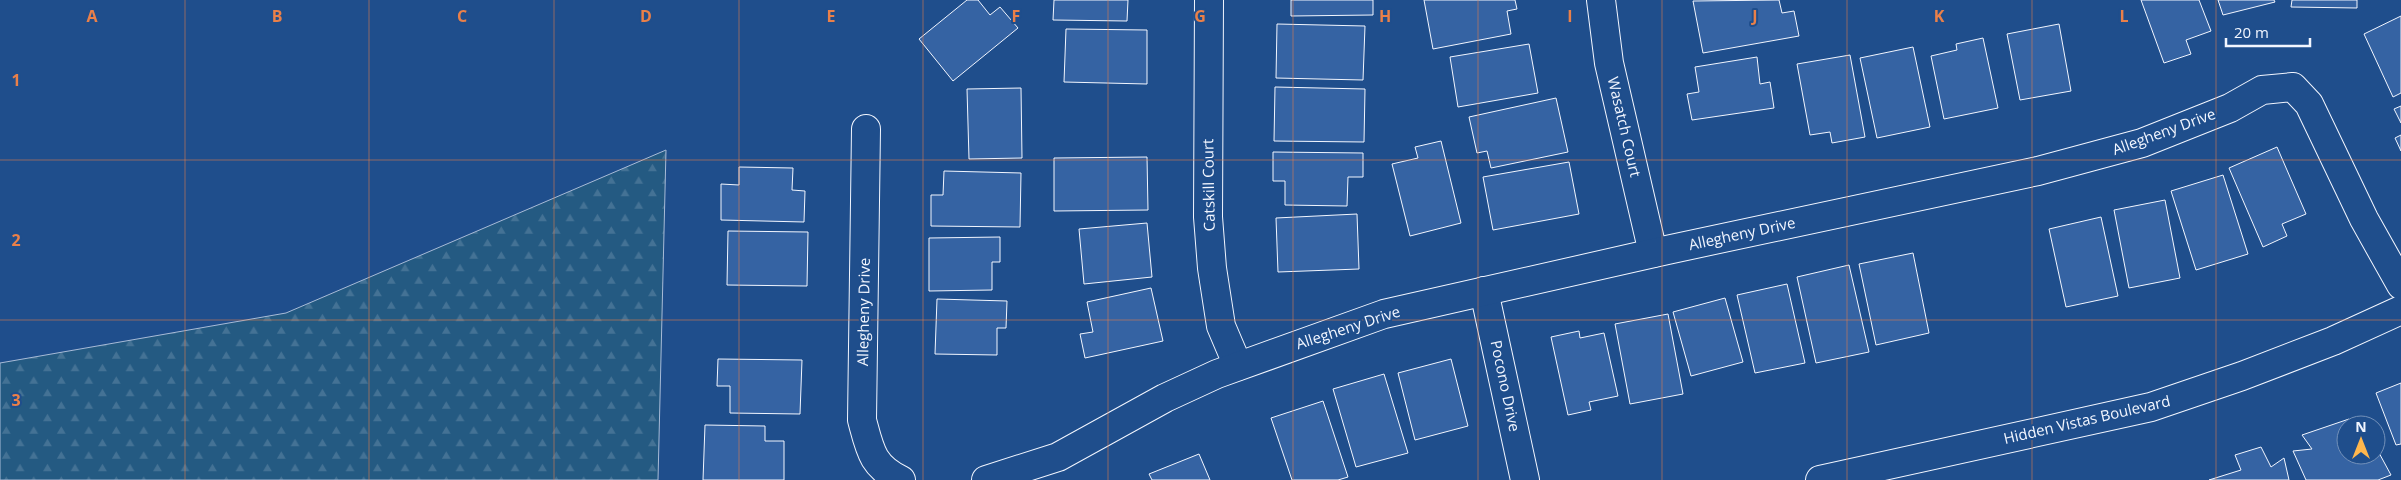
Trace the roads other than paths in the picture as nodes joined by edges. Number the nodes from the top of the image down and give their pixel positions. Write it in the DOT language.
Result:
graph roads {
  1 [pos="1209,0"];
  2 [pos="1601,0"];
  3 [pos="866,130"];
  4 [pos="1653,253"];
  5 [pos="2401,285"];
  6 [pos="1484,291"];
  7 [pos="2401,310"];
  8 [pos="1238,366"];
  9 [pos="901,480"];
  10 [pos="986,480"];
  11 [pos="1526,480"];
  12 [pos="1820,480"];
  1 -- 8 [label="street, Catskill Court"];
  2 -- 4 [label="street, Wasatch Court"];
  3 -- 9 [label="street, Allegheny Drive"];
  4 -- 5 [label="street, Allegheny Drive"];
  4 -- 6 [label="street, Allegheny Drive"];
  6 -- 8 [label="street, Allegheny Drive"];
  6 -- 11 [label="street, Pocono Drive"];
  7 -- 12 [label="street, Hidden Vistas Boulevard"];
  8 -- 10 [label="street, Allegheny Drive"];
}
